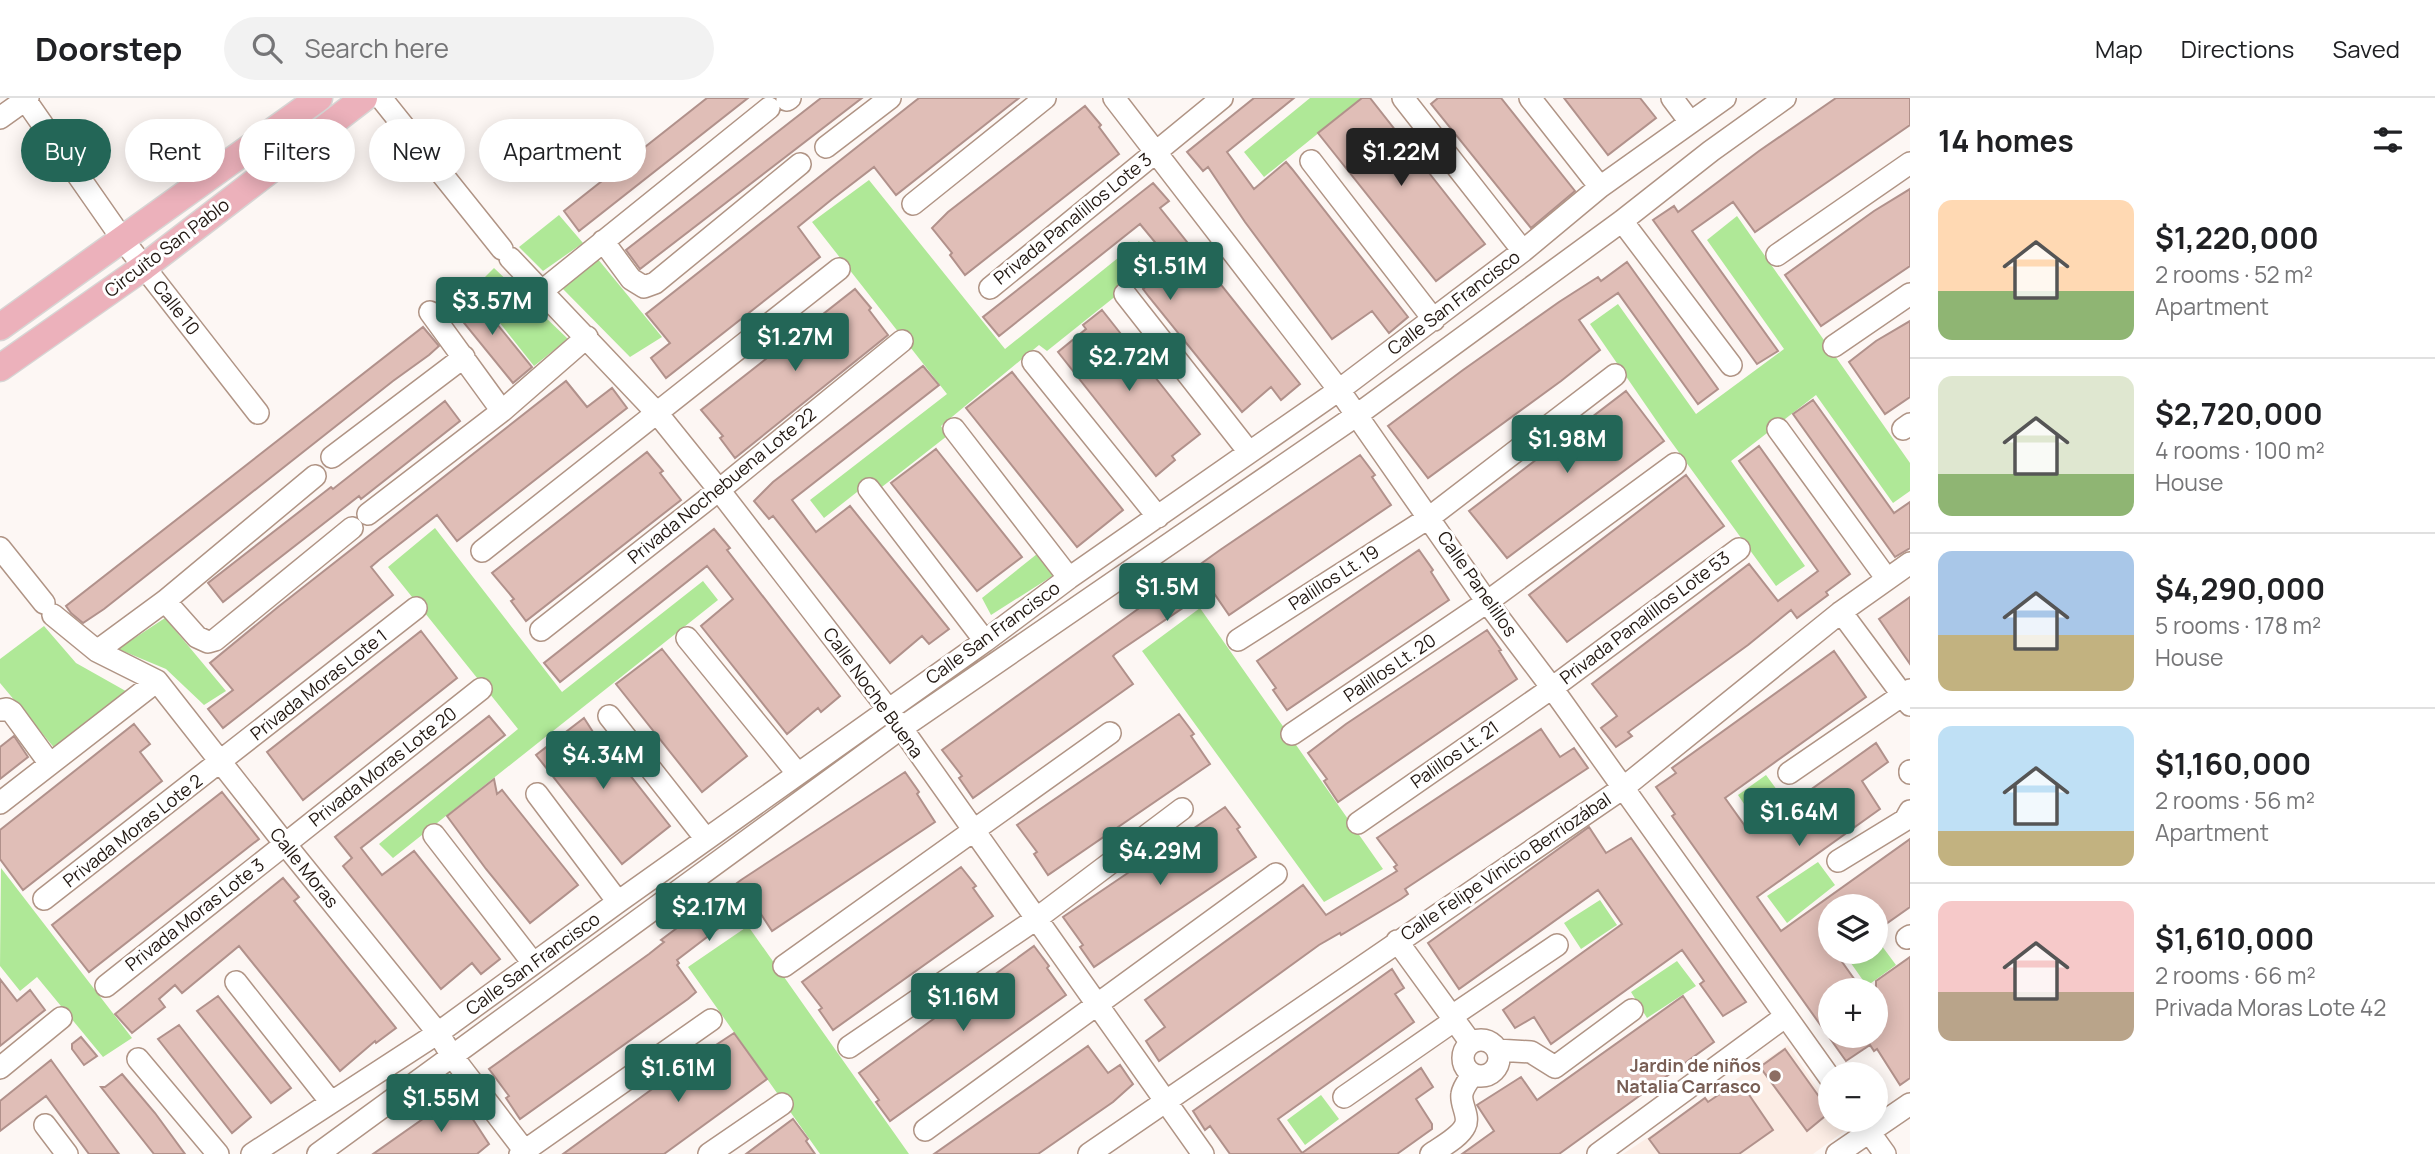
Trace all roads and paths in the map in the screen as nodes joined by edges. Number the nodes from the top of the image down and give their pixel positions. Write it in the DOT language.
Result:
graph roads {
  1 [pos="319,98"];
  2 [pos="364,98"];
  3 [pos="380,98"];
  4 [pos="890,98"];
  5 [pos="1045,98"];
  6 [pos="1114,98"];
  7 [pos="1222,98"];
  8 [pos="1403,98"];
  9 [pos="1530,98"];
  10 [pos="1672,98"];
  11 [pos="1725,98"];
  12 [pos="1784,98"];
  13 [pos="25,99"];
  14 [pos="782,102"];
  15 [pos="0,118"];
  16 [pos="1690,122"];
  17 [pos="826,148"];
  18 [pos="1157,150"];
  19 [pos="1311,161"];
  20 [pos="1910,163"];
  21 [pos="800,164"];
  22 [pos="1600,187"];
  23 [pos="914,204"];
  24 [pos="1622,221"];
  25 [pos="123,240"];
  26 [pos="603,241"];
  27 [pos="1523,251"];
  28 [pos="1777,255"];
  29 [pos="144,267"];
  30 [pos="839,269"];
  31 [pos="990,288"];
  32 [pos="542,291"];
  33 [pos="1125,294"];
  34 [pos="1910,294"];
  35 [pos="430,312"];
  36 [pos="1434,320"];
  37 [pos="0,327"];
  38 [pos="587,337"];
  39 [pos="902,341"];
  40 [pos="1834,345"];
  41 [pos="464,356"];
  42 [pos="1033,362"];
  43 [pos="1731,365"];
  44 [pos="0,368"];
  45 [pos="1615,375"];
  46 [pos="1339,390"];
  47 [pos="502,411"];
  48 [pos="258,413"];
  49 [pos="657,413"];
  50 [pos="1357,415"];
  51 [pos="954,429"];
  52 [pos="1778,429"];
  53 [pos="1249,452"];
  54 [pos="332,457"];
  55 [pos="1675,464"];
  56 [pos="315,476"];
  57 [pos="869,489"];
  58 [pos="719,490"];
  59 [pos="1158,517"];
  60 [pos="1430,517"];
  61 [pos="0,548"];
  62 [pos="1739,549"];
  63 [pos="482,551"];
  64 [pos="1910,563"];
  65 [pos="1069,578"];
  66 [pos="1887,579"];
  67 [pos="165,601"];
  68 [pos="1488,602"];
  69 [pos="416,608"];
  70 [pos="1841,612"];
  71 [pos="541,630"];
  72 [pos="687,638"];
  73 [pos="1238,640"];
  74 [pos="985,641"];
  75 [pos="97,651"];
  76 [pos="157,681"];
  77 [pos="1552,688"];
  78 [pos="481,689"];
  79 [pos="1907,697"];
  80 [pos="888,709"];
  81 [pos="0,710"];
  82 [pos="609,716"];
  83 [pos="900,729"];
  84 [pos="1110,733"];
  85 [pos="1292,734"];
  86 [pos="221,762"];
  87 [pos="50,764"];
  88 [pos="1789,773"];
  89 [pos="798,774"];
  90 [pos="1623,788"];
  91 [pos="537,794"];
  92 [pos="0,803"];
  93 [pos="1182,809"];
  94 [pos="1910,810"];
  95 [pos="1358,823"];
  96 [pos="974,832"];
  97 [pos="434,835"];
  98 [pos="706,839"];
  99 [pos="285,845"];
  100 [pos="1838,861"];
  101 [pos="1276,874"];
  102 [pos="44,899"];
  103 [pos="618,902"];
  104 [pos="1036,919"];
  105 [pos="1397,942"];
  106 [pos="1557,944"];
  107 [pos="533,963"];
  108 [pos="784,966"];
  109 [pos="236,982"];
  110 [pos="106,986"];
  111 [pos="1098,1006"];
  112 [pos="1632,1010"];
  113 [pos="1786,1016"];
  114 [pos="61,1018"];
  115 [pos="1453,1018"];
  116 [pos="711,1020"];
  117 [pos="438,1033"];
  118 [pos="1471,1043"];
  119 [pos="849,1047"];
  120 [pos="1497,1050"];
  121 [pos="452,1056"];
  122 [pos="138,1059"];
  123 [pos="1819,1062"];
  124 [pos="0,1068"];
  125 [pos="1473,1074"];
  126 [pos="1345,1097"];
  127 [pos="330,1101"];
  128 [pos="1165,1102"];
  129 [pos="782,1104"];
  130 [pos="1910,1104"];
  131 [pos="1888,1115"];
  132 [pos="45,1125"];
  133 [pos="925,1130"];
  134 [pos="1859,1132"];
  135 [pos="1869,1132"];
  136 [pos="524,1153"];
  137 [pos="67,1154"];
  138 [pos="218,1154"];
  139 [pos="252,1154"];
  140 [pos="318,1154"];
  141 [pos="709,1154"];
  142 [pos="1089,1154"];
  143 [pos="1203,1154"];
  144 [pos="1431,1154"];
  145 [pos="1598,1154"];
  146 [pos="1837,1154"];
  147 [pos="1885,1154"];
  1 -- 25 [label="main road, Circuito San Pablo"];
  2 -- 29 [label="main road, Circuito San Pablo"];
  3 -- 32 [label="street, Calle Noche Buena"];
  4 -- 17 [label="street"];
  5 -- 23 [label="street"];
  6 -- 18 [label="street, Calle Panelillos"];
  7 -- 18 [label="street, Privada Panalillos Lote 3"];
  8 -- 27 [label="street"];
  9 -- 22 [label="street"];
  10 -- 16 [label="street"];
  11 -- 16 [label="street, Calle San Francisco"];
  12 -- 24 [label="street, Calle San Francisco"];
  13 -- 15 [label="street"];
  13 -- 25 [label="street, Calle 10"];
  14 -- 26 [label="street"];
  16 -- 22 [label="street, Calle San Francisco"];
  18 -- 31 [label="street, Privada Panalillos Lote 3"];
  18 -- 46 [label="street, Calle Panelillos"];
  19 -- 36 [label="street"];
  20 -- 28 [label="street"];
  21 -- 26 [label="street"];
  22 -- 27 [label="street, Calle San Francisco"];
  24 -- 43 [label="street"];
  24 -- 50 [label="street, Calle San Francisco"];
  25 -- 29 [label="street, Calle 10"];
  25 -- 37 [label="main road, Circuito San Pablo"];
  26 -- 32 [label="street"];
  27 -- 36 [label="street, Calle San Francisco"];
  29 -- 44 [label="main road, Circuito San Pablo"];
  29 -- 48 [label="street, Calle 10"];
  30 -- 49 [label="street"];
  32 -- 38 [label="street, Calle Noche Buena"];
  33 -- 53 [label="street"];
  34 -- 40 [label="street"];
  35 -- 41 [label="street"];
  36 -- 46 [label="street, Calle San Francisco"];
  38 -- 47 [label="street"];
  38 -- 49 [label="street, Calle Noche Buena"];
  39 -- 58 [label="street, Privada Nochebuena Lote 22"];
  41 -- 47 [label="street"];
  41 -- 54 [label="street"];
  42 -- 59 [label="street"];
  45 -- 60 [label="street, Palillos Lt. 19"];
  46 -- 50 [label="street, Calle Panelillos"];
  46 -- 53 [label="street, Calle San Francisco"];
  47 -- 67 [label="street"];
  49 -- 58 [label="street, Calle Noche Buena"];
  49 -- 63 [label="street"];
  50 -- 60 [label="street, Calle Panelillos"];
  50 -- 83 [label="street, Calle San Francisco"];
  51 -- 65 [label="street"];
  52 -- 66 [label="street"];
  53 -- 59 [label="street, Calle San Francisco"];
  55 -- 68 [label="street, Palillos Lt. 20"];
  56 -- 67 [label="street"];
  57 -- 74 [label="street"];
  58 -- 71 [label="street, Privada Nochebuena Lote 22"];
  58 -- 80 [label="street, Calle Noche Buena"];
  59 -- 65 [label="street, Calle San Francisco"];
  60 -- 68 [label="street, Calle Panelillos"];
  60 -- 73 [label="street, Palillos Lt. 19"];
  61 -- 75 [label="street, Calle Moras"];
  62 -- 77 [label="street, Privada Panalillos Lote 53"];
  64 -- 66 [label="street, Calle Felipe Vinicio Berriozábal"];
  65 -- 74 [label="street, Calle San Francisco"];
  66 -- 70 [label="street, Calle Felipe Vinicio Berriozábal"];
  67 -- 75 [label="street"];
  68 -- 77 [label="street, Calle Panelillos"];
  68 -- 85 [label="street, Palillos Lt. 20"];
  69 -- 86 [label="street, Privada Moras Lote 1"];
  70 -- 79 [label="street"];
  70 -- 90 [label="street, Calle Felipe Vinicio Berriozábal"];
  72 -- 89 [label="street"];
  74 -- 80 [label="street, Calle San Francisco"];
  75 -- 76 [label="street, Calle Moras"];
  76 -- 86 [label="street, Calle Moras"];
  76 -- 87 [label="street"];
  77 -- 90 [label="street, Calle Panelillos"];
  77 -- 95 [label="street, Palillos Lt. 21"];
  78 -- 99 [label="street, Privada Moras Lote 20"];
  79 -- 88 [label="street"];
  80 -- 83 [label="street, Calle Noche Buena"];
  80 -- 89 [label="street, Calle San Francisco"];
  81 -- 87 [label="street"];
  82 -- 98 [label="street"];
  83 -- 96 [label="street, Calle Noche Buena"];
  83 -- 121 [label="street, Calle San Francisco"];
  84 -- 96 [label="street"];
  86 -- 99 [label="street, Calle Moras"];
  86 -- 102 [label="street, Privada Moras Lote 2"];
  87 -- 92 [label="street"];
  89 -- 98 [label="street, Calle San Francisco"];
  90 -- 105 [label="street, Calle Felipe Vinicio Berriozábal"];
  90 -- 113 [label="street, Calle Panelillos"];
  91 -- 103 [label="street"];
  93 -- 104 [label="street"];
  94 -- 100 [label="street"];
  96 -- 104 [label="street, Calle Noche Buena"];
  96 -- 108 [label="street"];
  97 -- 107 [label="street"];
  98 -- 103 [label="street, Calle San Francisco"];
  99 -- 110 [label="street, Privada Moras Lote 3"];
  99 -- 117 [label="street, Calle Moras"];
  101 -- 111 [label="street"];
  103 -- 107 [label="street, Calle San Francisco"];
  104 -- 111 [label="street, Calle Noche Buena"];
  104 -- 119 [label="street"];
  105 -- 115 [label="street"];
  105 -- 128 [label="street, Calle Felipe Vinicio Berriozábal"];
  106 -- 115 [label="street"];
  107 -- 117 [label="street, Calle San Francisco"];
  109 -- 127 [label="street"];
  111 -- 128 [label="street, Calle Noche Buena"];
  111 -- 133 [label="street"];
  112 -- 120 [label="street"];
  113 -- 123 [label="street, Calle Panelillos"];
  113 -- 145 [label="street"];
  114 -- 124 [label="street"];
  115 -- 118 [label="street"];
  115 -- 126 [label="street"];
  116 -- 136 [label="street"];
  117 -- 121 [label="street, Calle Moras"];
  117 -- 127 [label="street, Calle San Francisco"];
  118 -- 120 [label="street"];
  118 -- 125 [label="street"];
  120 -- 125 [label="street"];
  121 -- 136 [label="street, Calle Moras"];
  121 -- 140 [label="street, Calle San Francisco"];
  122 -- 138 [label="street"];
  125 -- 144 [label="street"];
  127 -- 139 [label="street, Calle San Francisco"];
  128 -- 142 [label="street, Calle Felipe Vinicio Berriozábal"];
  128 -- 143 [label="street, Calle Noche Buena"];
  129 -- 141 [label="street"];
  130 -- 131 [label="street"];
  132 -- 137 [label="street"];
  134 -- 146 [label="street"];
  135 -- 147 [label="street"];
}
